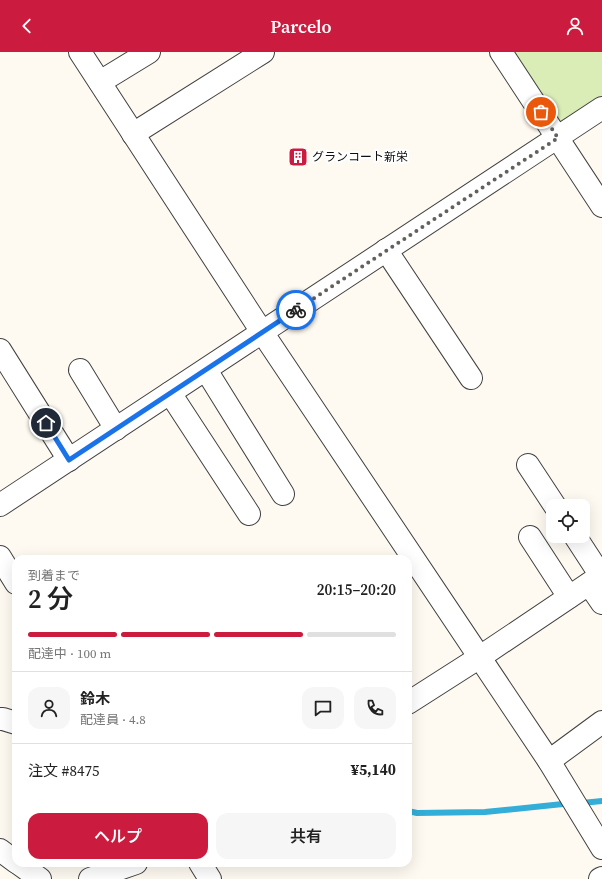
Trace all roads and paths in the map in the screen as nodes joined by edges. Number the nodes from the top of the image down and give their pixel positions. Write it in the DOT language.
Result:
graph roads {
  1 [pos="80,52"];
  2 [pos="149,52"];
  3 [pos="263,52"];
  4 [pos="501,52"];
  5 [pos="100,82"];
  6 [pos="602,108"];
  7 [pos="133,134"];
  8 [pos="558,138"];
  9 [pos="602,206"];
  10 [pos="386,250"];
  11 [pos="262,332"];
  12 [pos="0,350"];
  13 [pos="80,370"];
  14 [pos="206,370"];
  15 [pos="471,378"];
  16 [pos="170,393"];
  17 [pos="116,429"];
  18 [pos="69,460"];
  19 [pos="528,465"];
  20 [pos="283,494"];
  21 [pos="550,499"];
  22 [pos="0,505"];
  23 [pos="249,514"];
  24 [pos="530,537"];
  25 [pos="579,543"];
  26 [pos="412,555"];
  27 [pos="412,556"];
  28 [pos="0,557"];
  29 [pos="12,576"];
  30 [pos="597,578"];
  31 [pos="569,597"];
  32 [pos="602,603"];
  33 [pos="480,657"];
  34 [pos="412,700"];
  35 [pos="0,719"];
  36 [pos="12,722"];
  37 [pos="602,722"];
  38 [pos="549,761"];
  39 [pos="602,848"];
  40 [pos="0,850"];
  41 [pos="12,858"];
  42 [pos="24,867"];
  43 [pos="124,867"];
  44 [pos="202,867"];
  45 [pos="40,879"];
  46 [pos="90,879"];
  47 [pos="210,879"];
  1 -- 5 [label="street"];
  2 -- 5 [label="street"];
  3 -- 7 [label="street"];
  4 -- 8 [label="street"];
  5 -- 7 [label="street"];
  6 -- 8 [label="street"];
  7 -- 11 [label="street"];
  8 -- 9 [label="street"];
  8 -- 10 [label="street"];
  10 -- 11 [label="street"];
  10 -- 15 [label="street"];
  11 -- 14 [label="street"];
  11 -- 26 [label="street"];
  12 -- 18 [label="street"];
  13 -- 17 [label="street"];
  14 -- 16 [label="street"];
  14 -- 20 [label="street"];
  16 -- 17 [label="street"];
  16 -- 23 [label="street"];
  17 -- 18 [label="street"];
  18 -- 22 [label="street"];
  19 -- 21 [label="street"];
  24 -- 31 [label="street"];
  25 -- 30 [label="street"];
  27 -- 33 [label="street"];
  28 -- 29 [label="street"];
  30 -- 31 [label="street"];
  30 -- 32 [label="street"];
  31 -- 33 [label="street"];
  33 -- 34 [label="street"];
  33 -- 38 [label="street"];
  35 -- 36 [label="street"];
  37 -- 38 [label="street"];
  38 -- 39 [label="street"];
  40 -- 41 [label="street"];
  42 -- 45 [label="street"];
  43 -- 46 [label="street"];
  44 -- 47 [label="street"];
}
